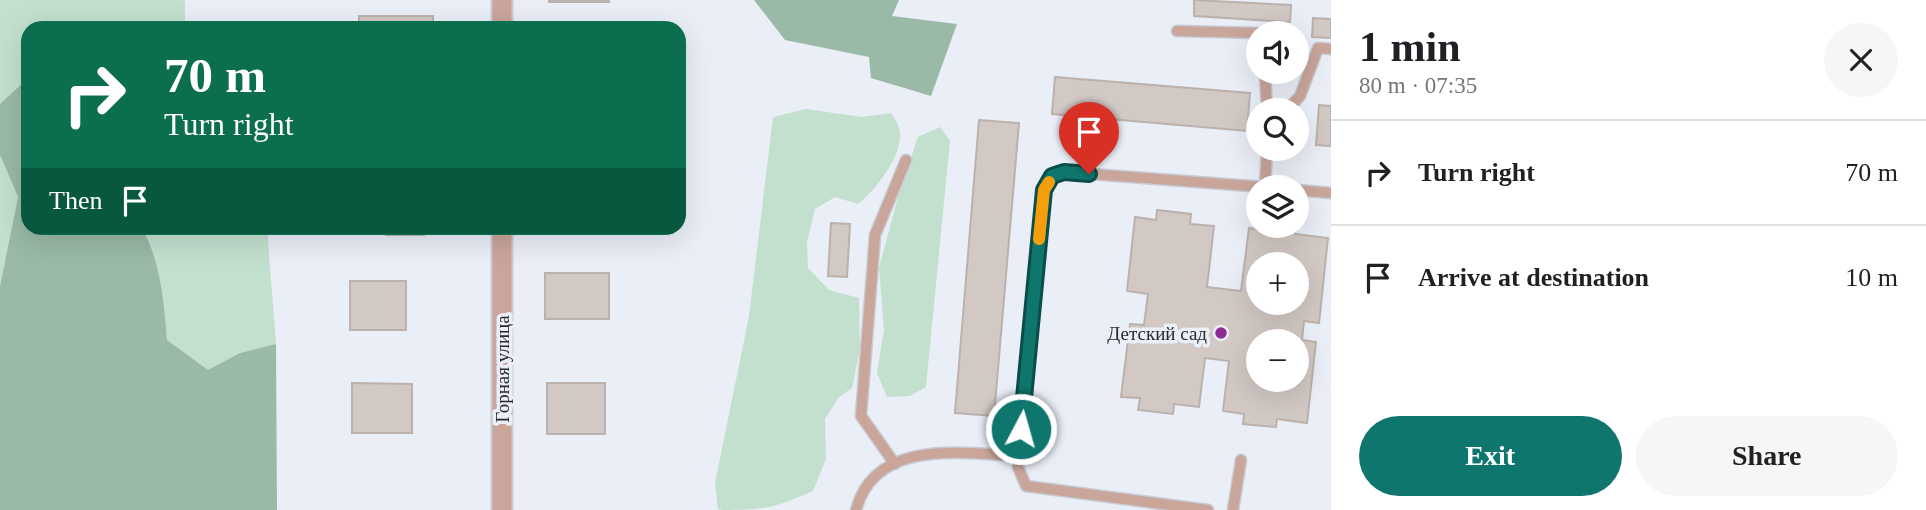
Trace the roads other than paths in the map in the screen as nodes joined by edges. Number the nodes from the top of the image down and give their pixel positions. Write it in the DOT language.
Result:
graph roads {
  1 [pos="502,0"];
  2 [pos="502,21"];
  3 [pos="1177,31"];
  4 [pos="1246,33"];
  5 [pos="1331,49"];
  6 [pos="1298,98"];
  7 [pos="906,160"];
  8 [pos="1246,186"];
  9 [pos="1309,191"];
  10 [pos="1331,193"];
  11 [pos="502,235"];
  12 [pos="1019,456"];
  13 [pos="1241,460"];
  14 [pos="895,464"];
  15 [pos="502,510"];
  16 [pos="509,510"];
  17 [pos="856,510"];
  18 [pos="1208,510"];
  19 [pos="1233,510"];
  1 -- 2 [label="street"];
  3 -- 4 [label="lane"];
  5 -- 6 [label="lane"];
  7 -- 14 [label="lane"];
  8 -- 12 [label="lane"];
  9 -- 10 [label="lane"];
  11 -- 15 [label="street, Горная улица"];
  12 -- 14 [label="lane"];
  12 -- 18 [label="lane"];
  13 -- 19 [label="lane"];
  14 -- 17 [label="lane"];
  15 -- 16 [label="street"];
}
